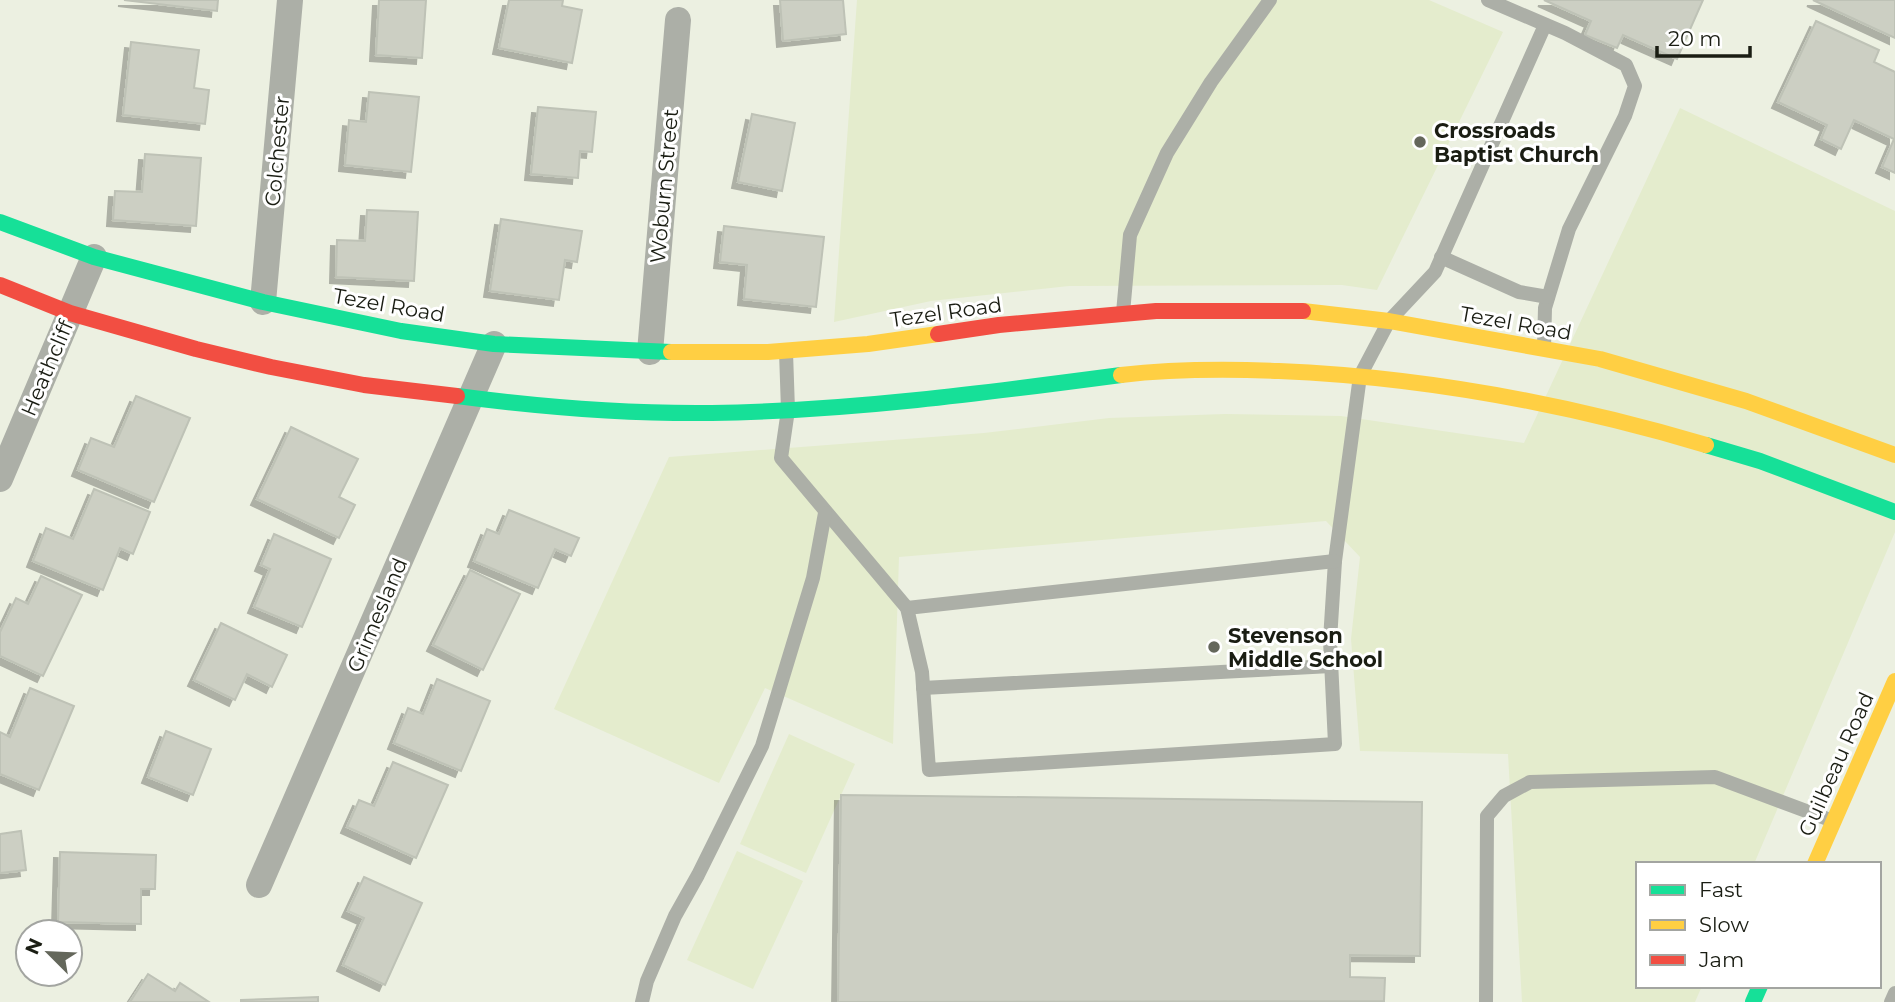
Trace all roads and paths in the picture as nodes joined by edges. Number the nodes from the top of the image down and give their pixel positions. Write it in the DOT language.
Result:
graph roads {
  1 [pos="290,0"];
  2 [pos="1270,0"];
  3 [pos="1488,0"];
  4 [pos="678,20"];
  5 [pos="1545,25"];
  6 [pos="0,222"];
  7 [pos="94,257"];
  8 [pos="1441,257"];
  9 [pos="0,285"];
  10 [pos="1548,297"];
  11 [pos="263,302"];
  12 [pos="71,313"];
  13 [pos="1122,314"];
  14 [pos="1389,321"];
  15 [pos="494,344"];
  16 [pos="1544,349"];
  17 [pos="786,350"];
  18 [pos="650,352"];
  19 [pos="1360,376"];
  20 [pos="470,398"];
  21 [pos="788,410"];
  22 [pos="1895,455"];
  23 [pos="0,479"];
  24 [pos="1895,512"];
  25 [pos="825,513"];
  26 [pos="1335,561"];
  27 [pos="907,608"];
  28 [pos="1331,666"];
  29 [pos="1895,681"];
  30 [pos="923,688"];
  31 [pos="1833,821"];
  32 [pos="1816,862"];
  33 [pos="259,885"];
  34 [pos="642,1002"];
  35 [pos="1486,1002"];
  1 -- 11 [label="street, Colchester"];
  2 -- 13 [label="lane"];
  3 -- 5 [label="lane"];
  4 -- 18 [label="street, Woburn Street"];
  5 -- 8 [label="lane"];
  5 -- 10 [label="lane"];
  6 -- 7 [label="main road, Tezel Road"];
  7 -- 11 [label="main road, Tezel Road"];
  7 -- 12 [label="street, Heathcliff"];
  8 -- 10 [label="lane"];
  8 -- 14 [label="lane"];
  9 -- 12 [label="main road"];
  10 -- 16 [label="lane"];
  11 -- 15 [label="main road, Tezel Road"];
  12 -- 20 [label="main road"];
  12 -- 23 [label="street, Heathcliff"];
  13 -- 14 [label="main road, Tezel Road"];
  13 -- 17 [label="main road, Tezel Road"];
  14 -- 16 [label="main road, Tezel Road"];
  14 -- 19 [label="lane"];
  15 -- 18 [label="main road, Tezel Road"];
  15 -- 20 [label="street, Grimesland"];
  16 -- 22 [label="main road, Tezel Road"];
  17 -- 18 [label="main road, Tezel Road"];
  17 -- 21 [label="lane"];
  19 -- 21 [label="main road"];
  19 -- 24 [label="main road"];
  19 -- 26 [label="lane"];
  20 -- 21 [label="main road"];
  20 -- 33 [label="street, Grimesland"];
  21 -- 25 [label="lane"];
  25 -- 27 [label="lane"];
  25 -- 34 [label="lane"];
  26 -- 27 [label="lane"];
  26 -- 28 [label="lane"];
  27 -- 30 [label="lane"];
  28 -- 30 [label="lane"];
  28 -- 30 [label="lane"];
  29 -- 31 [label="main road, Guilbeau Road"];
  31 -- 32 [label="main road, Guilbeau Road"];
  31 -- 35 [label="lane"];
}
